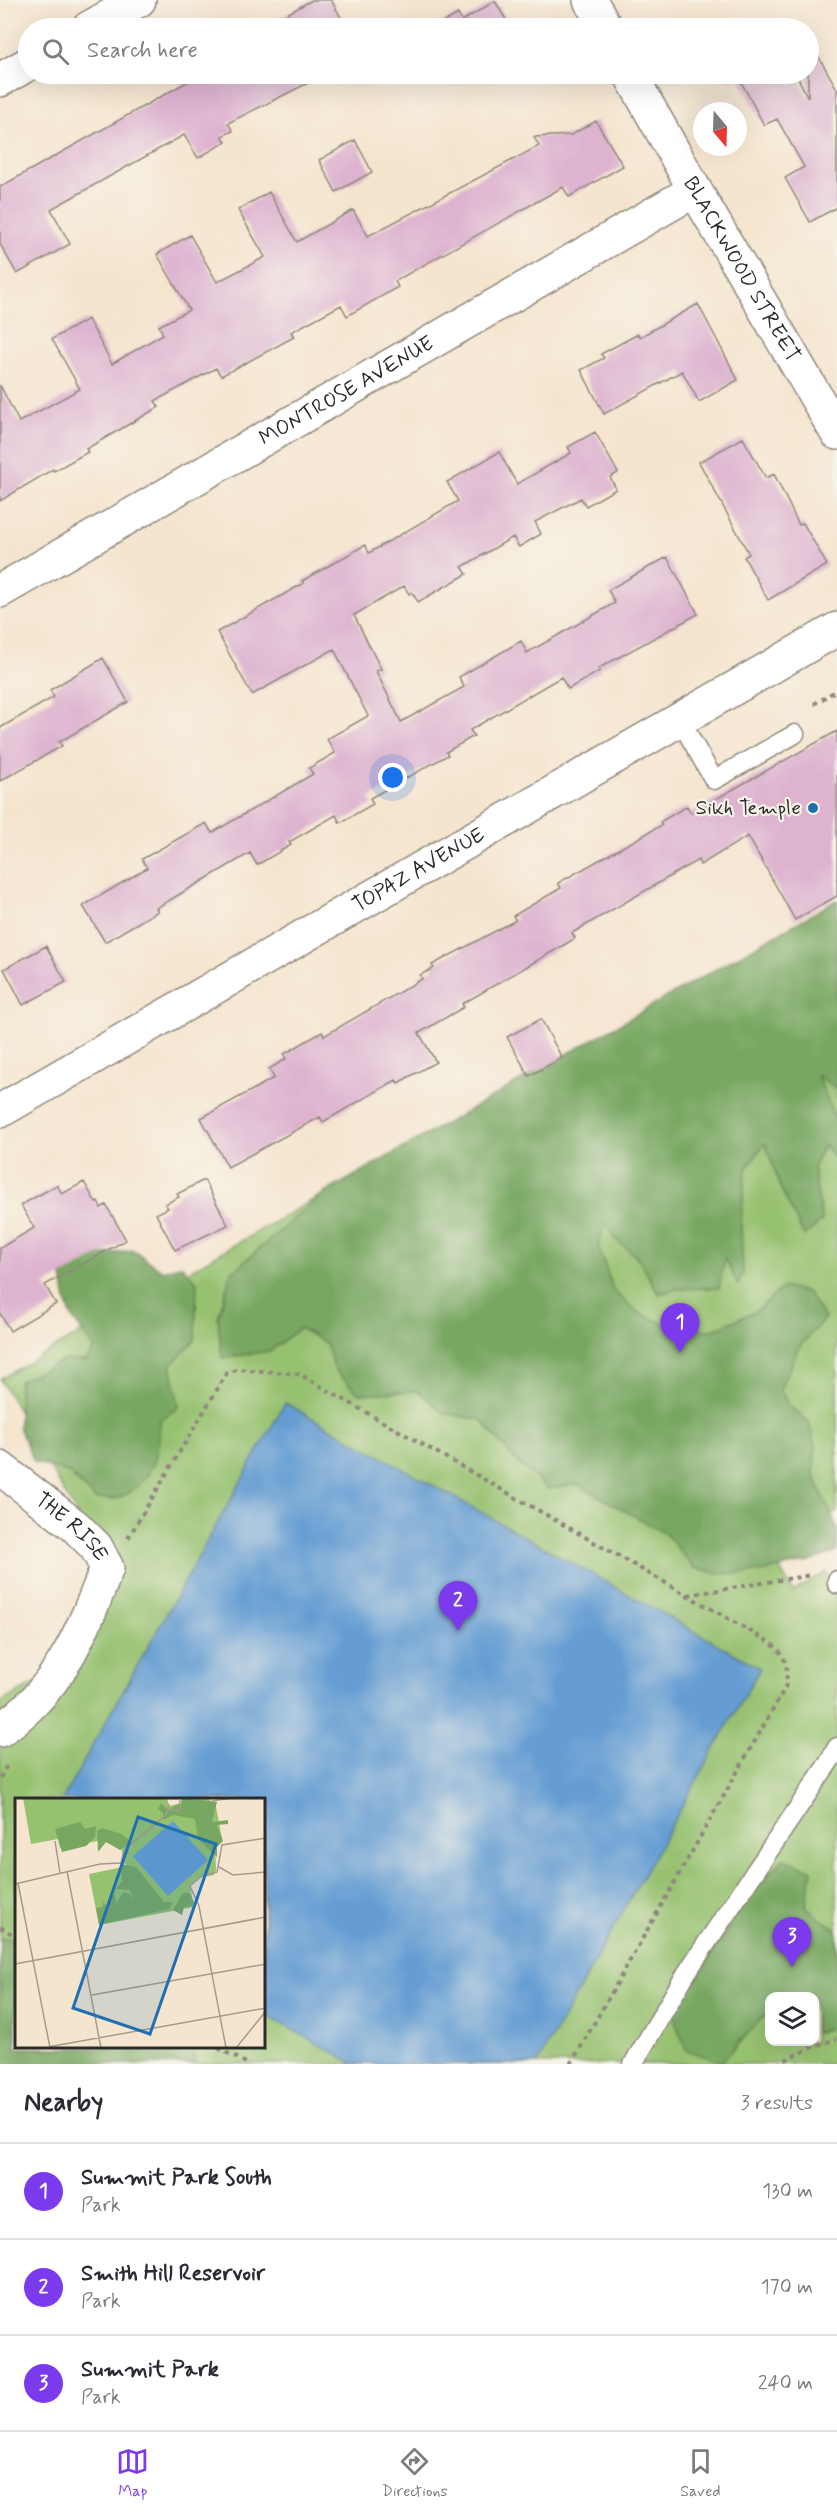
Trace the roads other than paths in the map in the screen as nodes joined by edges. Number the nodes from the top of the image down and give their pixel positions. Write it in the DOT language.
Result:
graph roads {
  1 [pos="139,0"];
  2 [pos="590,0"];
  3 [pos="107,18"];
  4 [pos="600,18"];
  5 [pos="18,70"];
  6 [pos="0,80"];
  7 [pos="636,84"];
  8 [pos="695,190"];
  9 [pos="837,433"];
  10 [pos="0,591"];
  11 [pos="837,629"];
  12 [pos="680,720"];
  13 [pos="795,734"];
  14 [pos="0,1111"];
  15 [pos="0,1468"];
  16 [pos="0,1730"];
  17 [pos="837,1747"];
  18 [pos="633,2064"];
  1 -- 3 [label="street"];
  2 -- 4 [label="street"];
  5 -- 6 [label="street"];
  7 -- 8 [label="street, BLACKWOOD STREET"];
  8 -- 9 [label="street, BLACKWOOD STREET"];
  8 -- 10 [label="street, MONTROSE AVENUE"];
  11 -- 12 [label="street, TOPAZ AVENUE"];
  12 -- 13 [label="lane"];
  12 -- 14 [label="street, TOPAZ AVENUE"];
  15 -- 16 [label="street, THE RISE"];
  17 -- 18 [label="lane"];
}
